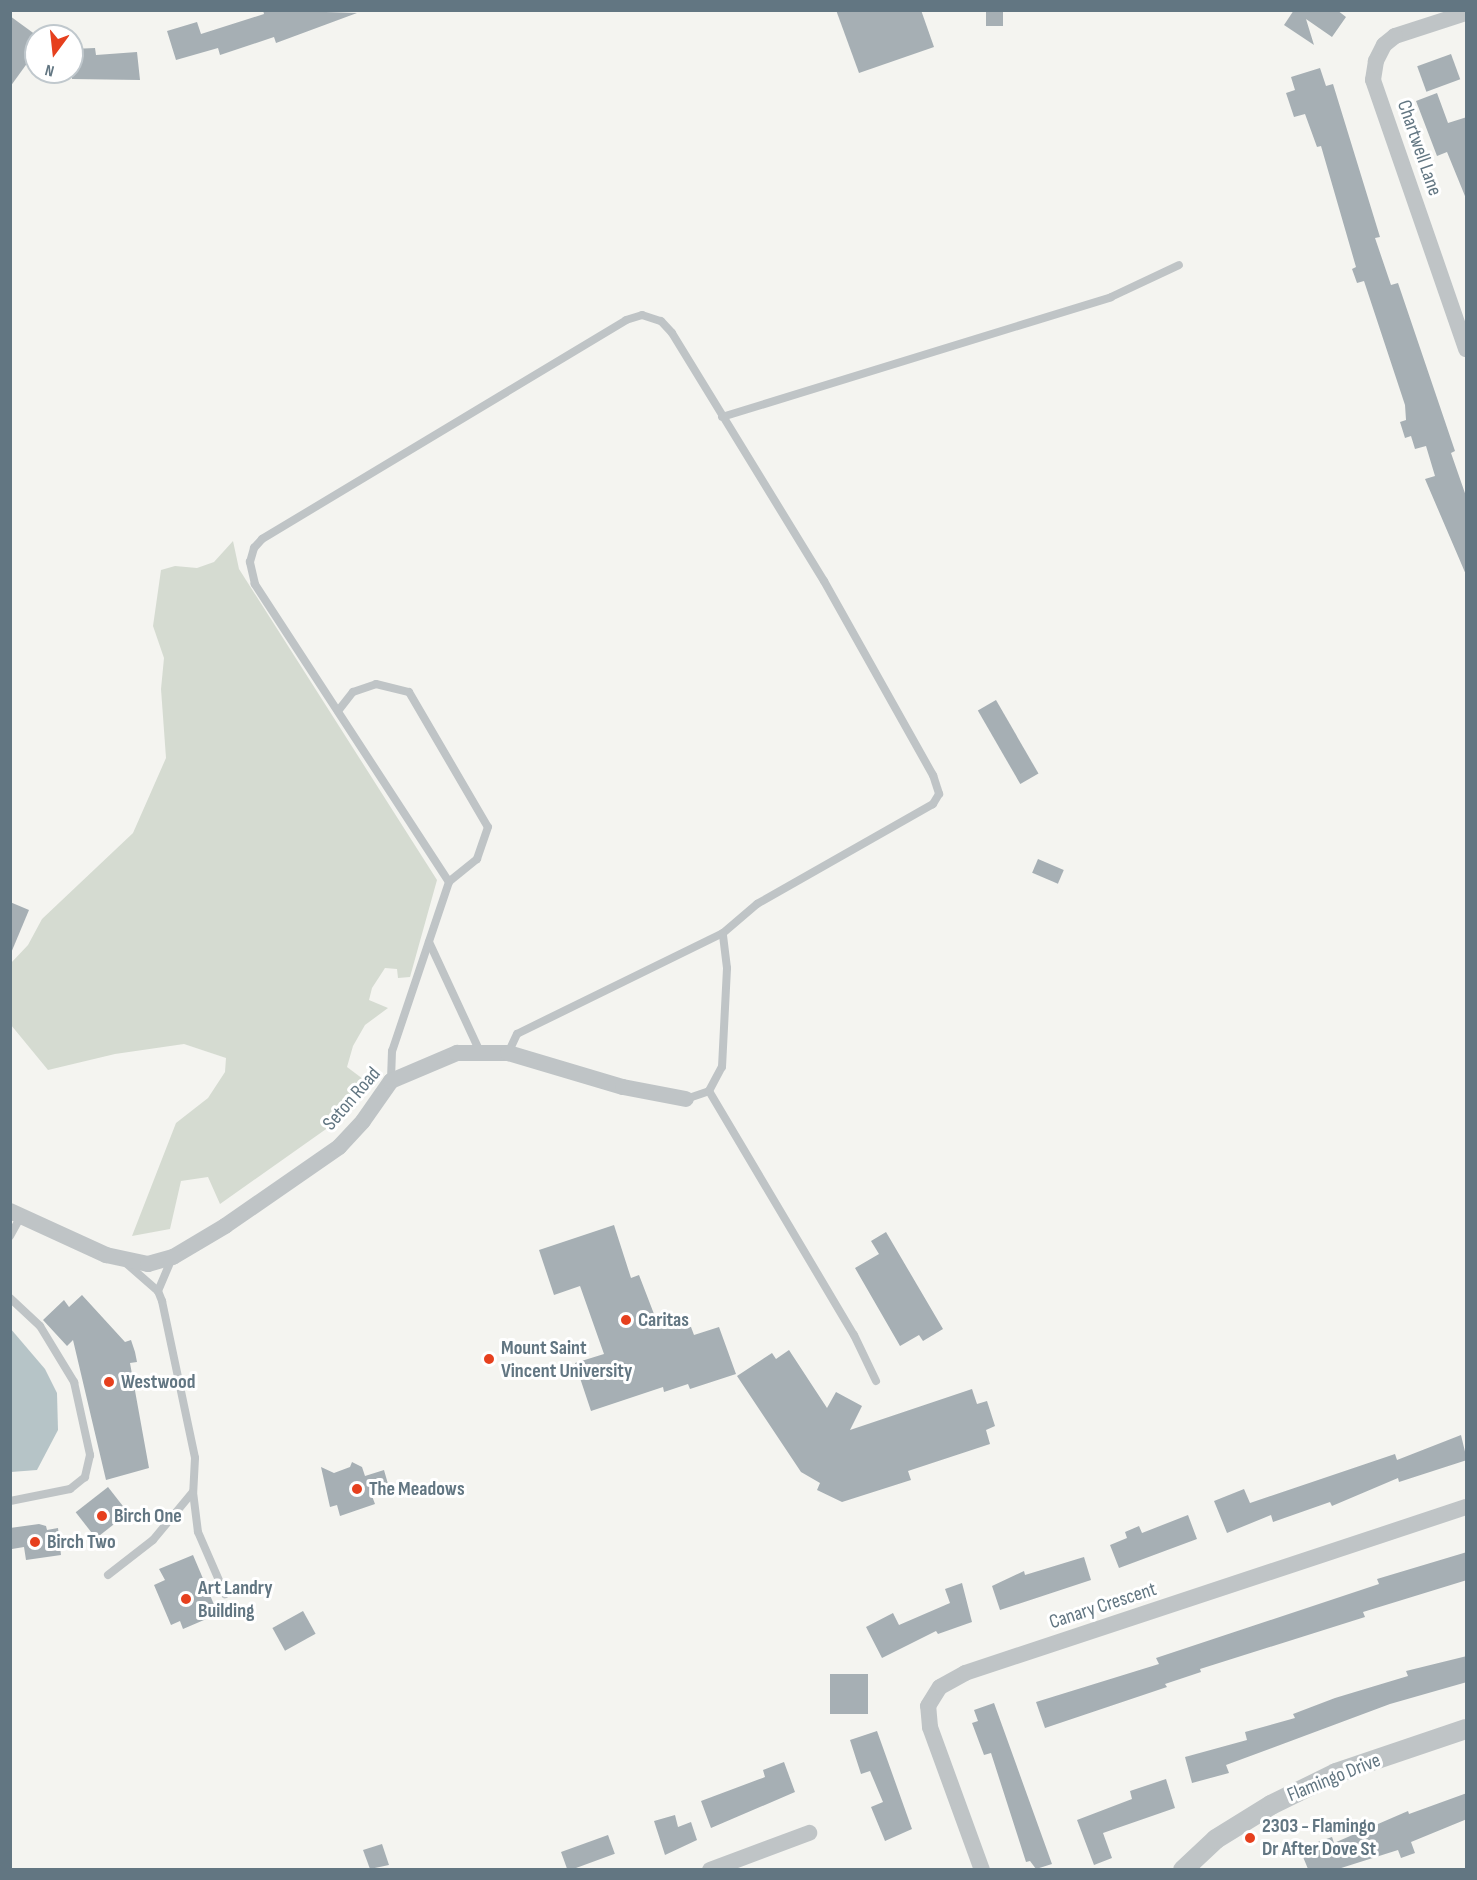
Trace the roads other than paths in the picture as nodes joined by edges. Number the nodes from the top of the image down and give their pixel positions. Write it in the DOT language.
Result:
graph roads {
  1 [pos="1467,13"];
  2 [pos="1179,265"];
  3 [pos="1467,350"];
  4 [pos="722,417"];
  5 [pos="338,711"];
  6 [pos="449,882"];
  7 [pos="723,933"];
  8 [pos="429,942"];
  9 [pos="480,1052"];
  10 [pos="508,1053"];
  11 [pos="391,1081"];
  12 [pos="709,1091"];
  13 [pos="686,1099"];
  14 [pos="16,1214"];
  15 [pos="10,1236"];
  16 [pos="172,1257"];
  17 [pos="122,1260"];
  18 [pos="158,1291"];
  19 [pos="10,1298"];
  20 [pos="876,1381"];
  21 [pos="193,1492"];
  22 [pos="10,1501"];
  23 [pos="1467,1507"];
  24 [pos="108,1575"];
  25 [pos="225,1594"];
  26 [pos="1467,1729"];
  27 [pos="809,1833"];
  28 [pos="710,1869"];
  29 [pos="982,1869"];
  30 [pos="1183,1869"];
  1 -- 3 [label="street, Chartwell Lane"];
  2 -- 4 [label="lane"];
  4 -- 5 [label="lane"];
  4 -- 7 [label="lane"];
  5 -- 6 [label="lane"];
  5 -- 6 [label="lane"];
  6 -- 8 [label="lane"];
  7 -- 10 [label="lane"];
  7 -- 12 [label="lane"];
  8 -- 9 [label="lane"];
  8 -- 11 [label="lane"];
  9 -- 10 [label="street, Seton Road"];
  9 -- 11 [label="street, Seton Road"];
  10 -- 13 [label="street, Seton Road"];
  11 -- 16 [label="street, Seton Road"];
  12 -- 13 [label="lane"];
  12 -- 20 [label="lane"];
  14 -- 15 [label="lane"];
  14 -- 17 [label="street, Seton Road"];
  16 -- 17 [label="street, Seton Road"];
  16 -- 18 [label="lane"];
  17 -- 18 [label="lane"];
  18 -- 21 [label="lane"];
  19 -- 22 [label="lane"];
  21 -- 24 [label="lane"];
  21 -- 25 [label="lane"];
  23 -- 29 [label="street, Canary Crescent"];
  26 -- 30 [label="street, Flamingo Drive"];
  27 -- 28 [label="street"];
}
